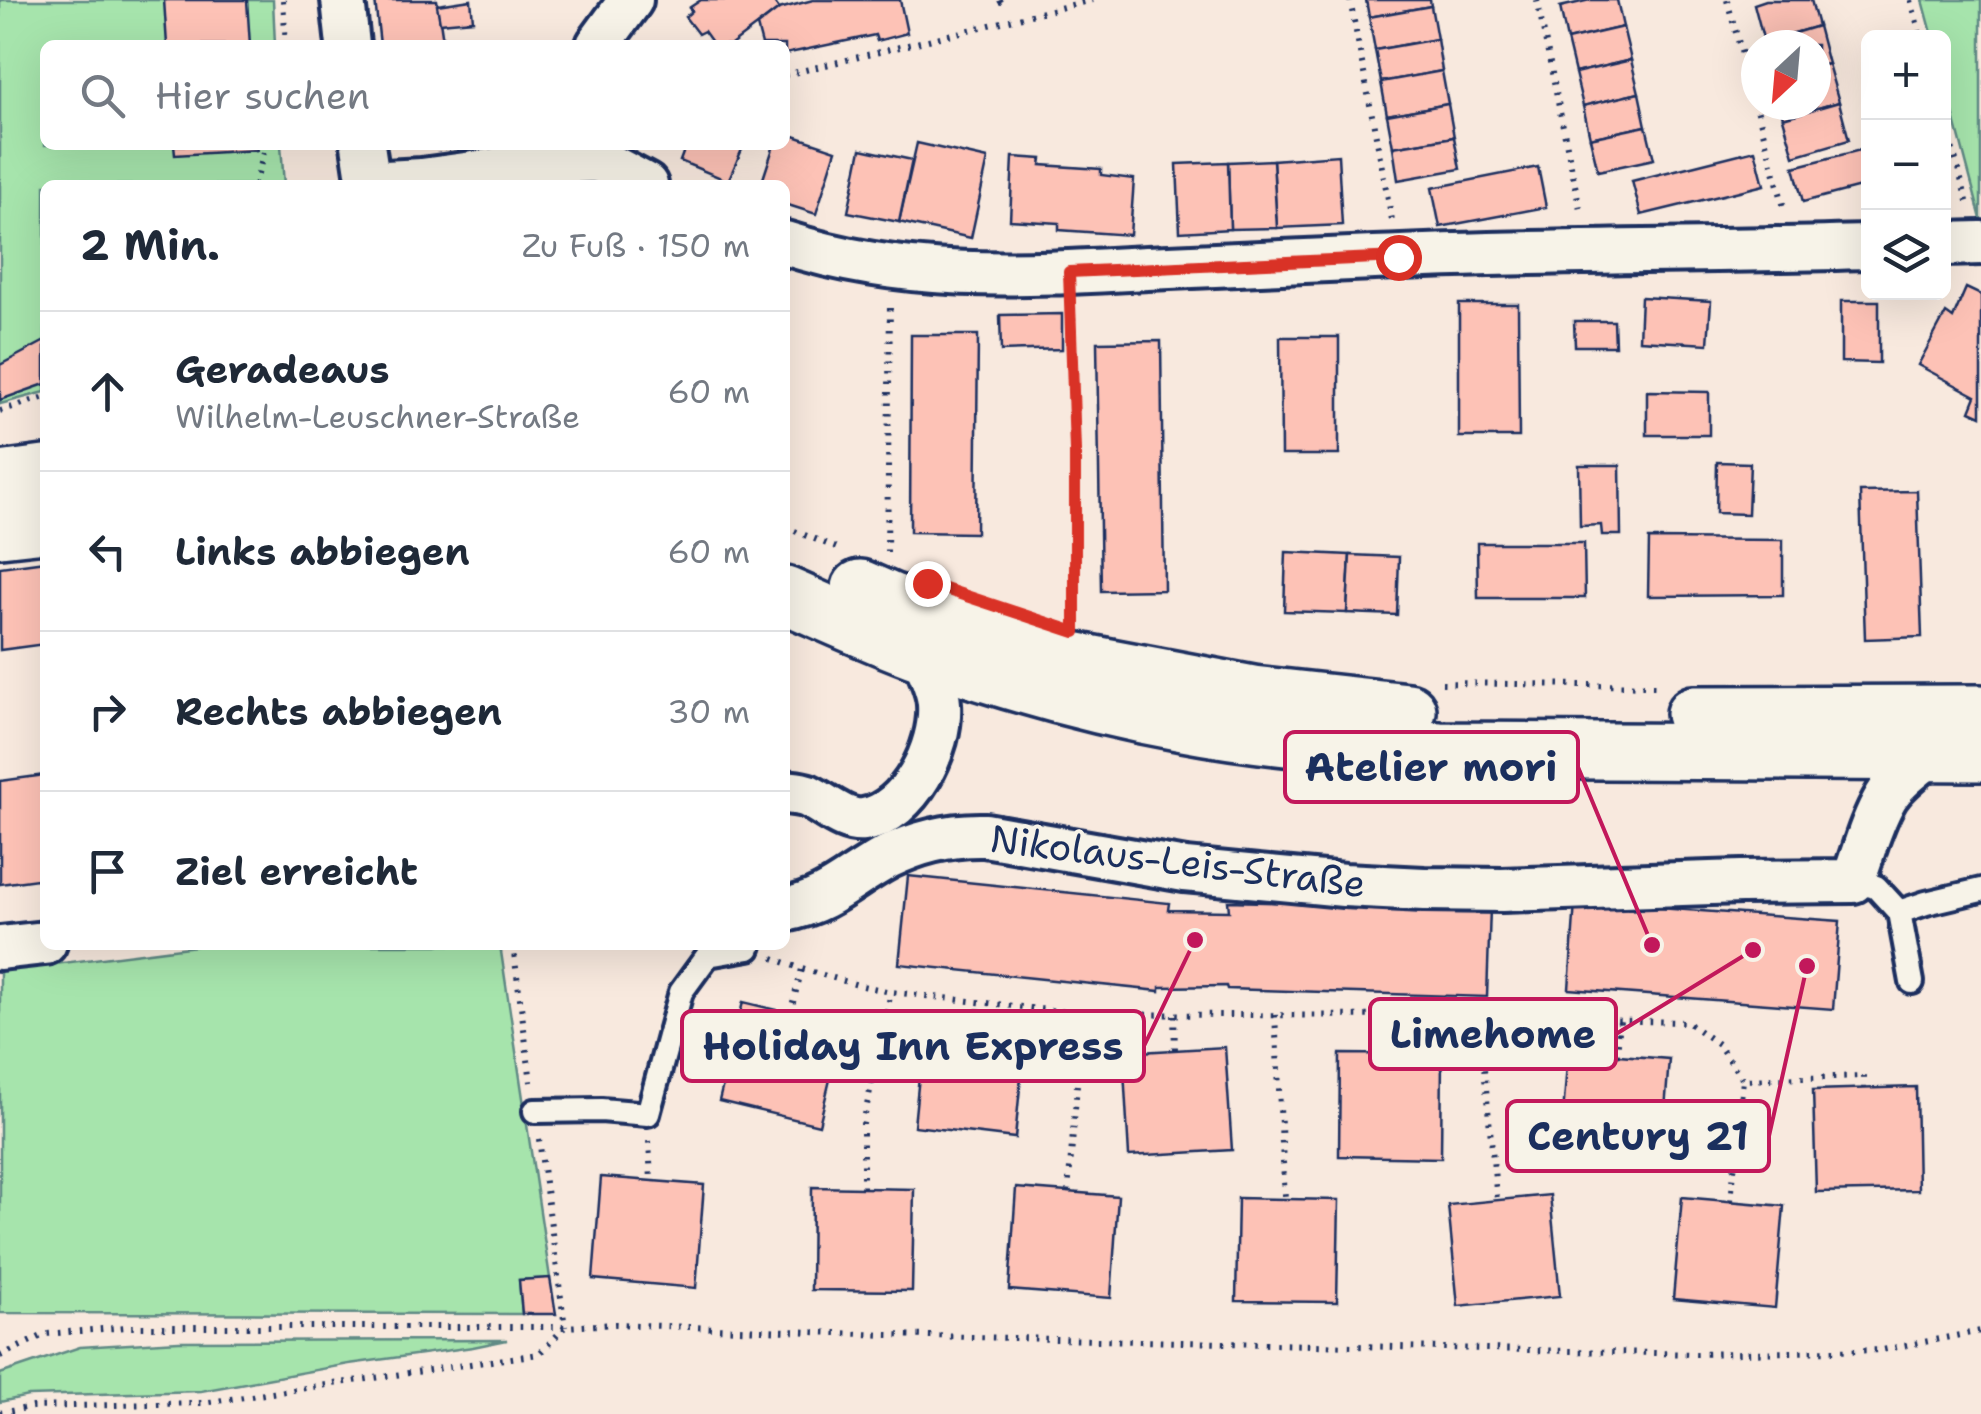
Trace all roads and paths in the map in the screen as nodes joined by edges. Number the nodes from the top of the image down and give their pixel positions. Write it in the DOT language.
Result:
graph roads {
  1 [pos="283,0"];
  2 [pos="344,0"];
  3 [pos="631,0"];
  4 [pos="1000,0"];
  5 [pos="1009,0"];
  6 [pos="1092,0"];
  7 [pos="1350,0"];
  8 [pos="1537,0"];
  9 [pos="1727,0"];
  10 [pos="1911,0"];
  11 [pos="1919,30"];
  12 [pos="286,40"];
  13 [pos="348,40"];
  14 [pos="602,40"];
  15 [pos="790,74"];
  16 [pos="1944,120"];
  17 [pos="265,150"];
  18 [pos="553,154"];
  19 [pos="367,171"];
  20 [pos="256,180"];
  21 [pos="637,180"];
  22 [pos="1968,243"];
  23 [pos="790,244"];
  24 [pos="1861,246"];
  25 [pos="1795,249"];
  26 [pos="1590,254"];
  27 [pos="1398,257"];
  28 [pos="890,268"];
  29 [pos="1069,272"];
  30 [pos="40,398"];
  31 [pos="0,411"];
  32 [pos="40,475"];
  33 [pos="0,480"];
  34 [pos="40,525"];
  35 [pos="0,529"];
  36 [pos="790,529"];
  37 [pos="852,554"];
  38 [pos="790,558"];
  39 [pos="790,597"];
  40 [pos="890,601"];
  41 [pos="1075,632"];
  42 [pos="922,652"];
  43 [pos="1431,682"];
  44 [pos="1670,686"];
  45 [pos="1981,713"];
  46 [pos="1957,753"];
  47 [pos="790,793"];
  48 [pos="1853,881"];
  49 [pos="1981,890"];
  50 [pos="790,909"];
  51 [pos="1899,912"];
  52 [pos="40,943"];
  53 [pos="0,948"];
  54 [pos="733,950"];
  55 [pos="758,950"];
  56 [pos="802,969"];
  57 [pos="1912,982"];
  58 [pos="891,992"];
  59 [pos="979,1002"];
  60 [pos="790,1013"];
  61 [pos="1083,1014"];
  62 [pos="1174,1015"];
  63 [pos="1275,1015"];
  64 [pos="1391,1016"];
  65 [pos="1479,1017"];
  66 [pos="1620,1020"];
  67 [pos="977,1032"];
  68 [pos="1175,1050"];
  69 [pos="1391,1054"];
  70 [pos="1617,1056"];
  71 [pos="1743,1080"];
  72 [pos="1864,1088"];
  73 [pos="535,1111"];
  74 [pos="648,1114"];
  75 [pos="651,1181"];
  76 [pos="863,1188"];
  77 [pos="1068,1192"];
  78 [pos="1285,1199"];
  79 [pos="1497,1200"];
  80 [pos="1731,1202"];
  81 [pos="565,1327"];
  82 [pos="1981,1331"];
  83 [pos="0,1356"];
  84 [pos="0,1413"];
  1 -- 12 [label="path"];
  2 -- 13 [label="street"];
  3 -- 14 [label="street"];
  4 -- 5 [label="path"];
  6 -- 15 [label="path"];
  7 -- 27 [label="path"];
  8 -- 26 [label="path"];
  9 -- 25 [label="path"];
  10 -- 11 [label="path"];
  16 -- 22 [label="path"];
  17 -- 20 [label="path"];
  18 -- 19 [label="street"];
  18 -- 21 [label="street"];
  23 -- 28 [label="street"];
  24 -- 25 [label="street"];
  25 -- 26 [label="street"];
  26 -- 27 [label="street"];
  27 -- 29 [label="street"];
  28 -- 29 [label="street"];
  28 -- 40 [label="path"];
  29 -- 41 [label="path"];
  30 -- 31 [label="path"];
  32 -- 33 [label="main road"];
  34 -- 35 [label="main road"];
  36 -- 37 [label="path"];
  38 -- 40 [label="main road"];
  39 -- 42 [label="main road"];
  40 -- 45 [label="main road"];
  42 -- 46 [label="main road"];
  42 -- 47 [label="street"];
  43 -- 44 [label="path"];
  46 -- 48 [label="street"];
  48 -- 50 [label="street, Nikolaus-Leis-Straße"];
  48 -- 51 [label="lane"];
  49 -- 51 [label="lane"];
  51 -- 57 [label="lane"];
  52 -- 53 [label="street"];
  54 -- 74 [label="lane"];
  55 -- 56 [label="path"];
  56 -- 58 [label="path"];
  56 -- 60 [label="path"];
  58 -- 59 [label="path"];
  58 -- 76 [label="path"];
  59 -- 61 [label="path"];
  59 -- 67 [label="path"];
  61 -- 62 [label="path"];
  61 -- 77 [label="path"];
  62 -- 63 [label="path"];
  62 -- 68 [label="path"];
  63 -- 64 [label="path"];
  63 -- 78 [label="path"];
  64 -- 65 [label="path"];
  64 -- 69 [label="path"];
  65 -- 66 [label="path"];
  65 -- 79 [label="path"];
  66 -- 70 [label="path"];
  66 -- 71 [label="path"];
  71 -- 72 [label="path"];
  71 -- 80 [label="path"];
  73 -- 74 [label="lane"];
  74 -- 75 [label="path"];
  81 -- 82 [label="path"];
  81 -- 83 [label="path"];
  81 -- 84 [label="path"];
}
